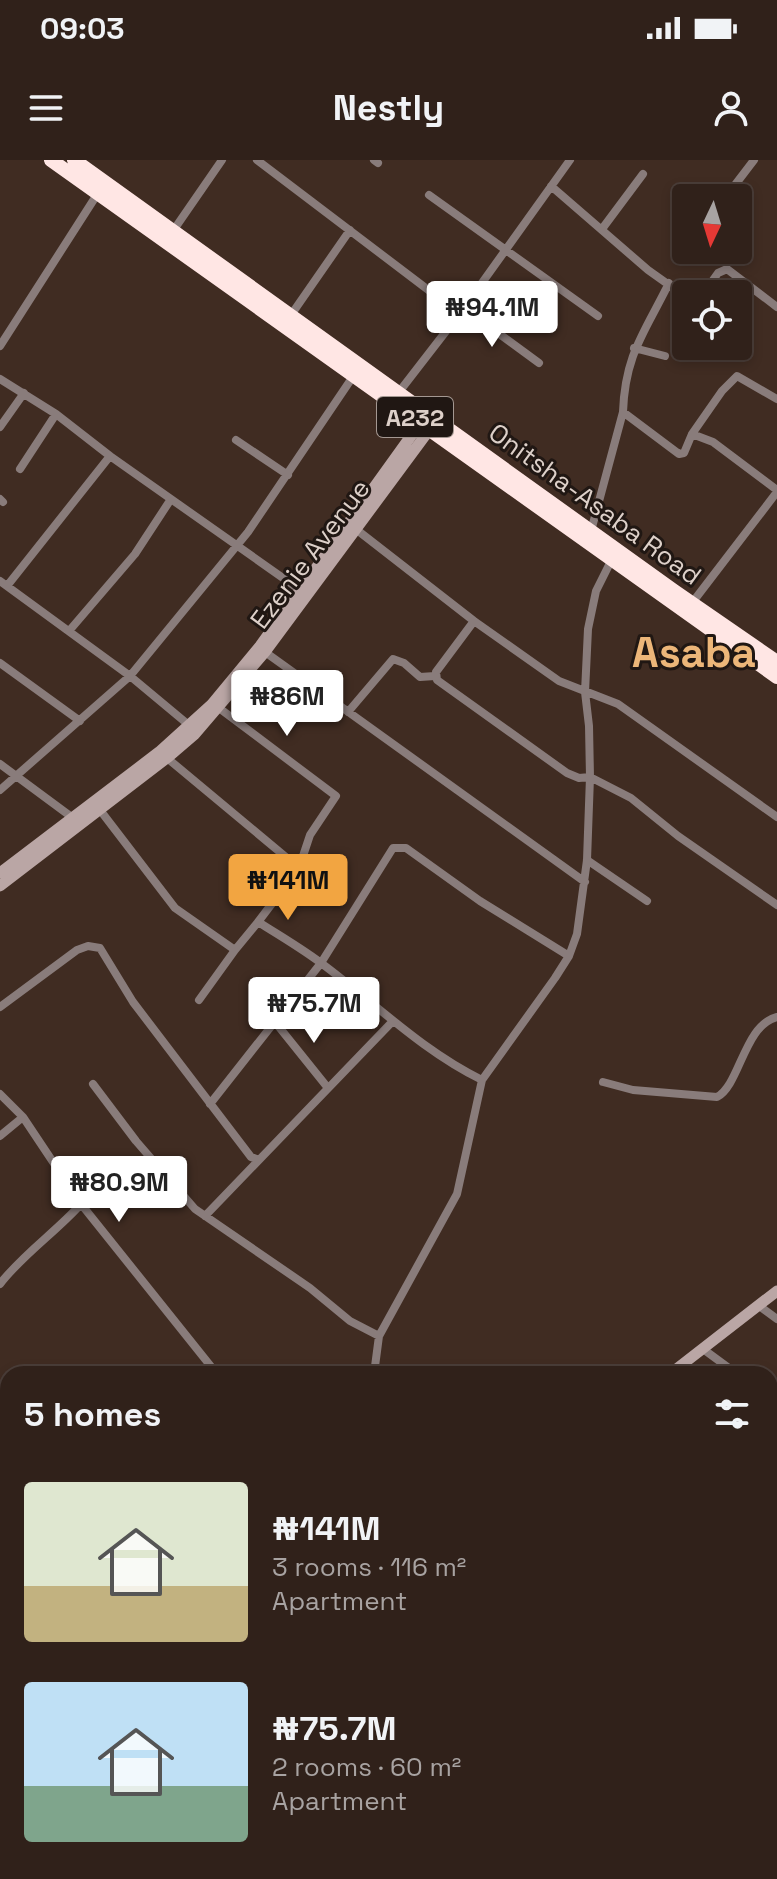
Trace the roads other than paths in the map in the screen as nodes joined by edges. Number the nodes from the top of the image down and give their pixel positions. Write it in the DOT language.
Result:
graph roads {
  1 [pos="51,160"];
  2 [pos="222,160"];
  3 [pos="257,160"];
  4 [pos="570,160"];
  5 [pos="754,160"];
  6 [pos="73,165"];
  7 [pos="643,174"];
  8 [pos="736,184"];
  9 [pos="551,186"];
  10 [pos="98,193"];
  11 [pos="429,195"];
  12 [pos="602,229"];
  13 [pos="350,230"];
  14 [pos="172,232"];
  15 [pos="505,251"];
  16 [pos="713,280"];
  17 [pos="741,280"];
  18 [pos="669,283"];
  19 [pos="672,285"];
  20 [pos="752,288"];
  21 [pos="777,307"];
  22 [pos="462,311"];
  23 [pos="291,315"];
  24 [pos="598,316"];
  25 [pos="0,346"];
  26 [pos="634,348"];
  27 [pos="665,356"];
  28 [pos="539,363"];
  29 [pos="354,375"];
  30 [pos="0,379"];
  31 [pos="399,392"];
  32 [pos="24,393"];
  33 [pos="777,399"];
  34 [pos="623,412"];
  35 [pos="56,414"];
  36 [pos="426,425"];
  37 [pos="0,427"];
  38 [pos="692,434"];
  39 [pos="236,440"];
  40 [pos="110,456"];
  41 [pos="20,469"];
  42 [pos="288,475"];
  43 [pos="777,491"];
  44 [pos="171,499"];
  45 [pos="357,530"];
  46 [pos="591,531"];
  47 [pos="236,545"];
  48 [pos="612,559"];
  49 [pos="4,584"];
  50 [pos="300,590"];
  51 [pos="692,603"];
  52 [pos="474,621"];
  53 [pos="69,631"];
  54 [pos="265,652"];
  55 [pos="777,662"];
  56 [pos="0,663"];
  57 [pos="130,676"];
  58 [pos="435,676"];
  59 [pos="777,677"];
  60 [pos="585,692"];
  61 [pos="219,708"];
  62 [pos="348,712"];
  63 [pos="80,721"];
  64 [pos="190,726"];
  65 [pos="167,758"];
  66 [pos="0,764"];
  67 [pos="16,776"];
  68 [pos="590,777"];
  69 [pos="0,790"];
  70 [pos="100,810"];
  71 [pos="777,817"];
  72 [pos="73,818"];
  73 [pos="50,841"];
  74 [pos="587,860"];
  75 [pos="299,868"];
  76 [pos="0,873"];
  77 [pos="585,882"];
  78 [pos="0,886"];
  79 [pos="647,901"];
  80 [pos="777,905"];
  81 [pos="258,922"];
  82 [pos="235,950"];
  83 [pos="569,956"];
  84 [pos="321,963"];
  85 [pos="199,1000"];
  86 [pos="0,1007"];
  87 [pos="777,1017"];
  88 [pos="275,1022"];
  89 [pos="392,1022"];
  90 [pos="482,1080"];
  91 [pos="603,1082"];
  92 [pos="93,1084"];
  93 [pos="328,1088"];
  94 [pos="0,1094"];
  95 [pos="210,1104"];
  96 [pos="23,1117"];
  97 [pos="0,1136"];
  98 [pos="259,1160"];
  99 [pos="81,1204"];
  100 [pos="205,1216"];
  101 [pos="0,1284"];
  102 [pos="777,1291"];
  103 [pos="758,1305"];
  104 [pos="777,1319"];
  105 [pos="379,1336"];
  106 [pos="703,1349"];
  107 [pos="211,1366"];
  108 [pos="375,1366"];
  109 [pos="681,1366"];
  110 [pos="726,1366"];
  1 -- 6 [label="highway, A232"];
  2 -- 14 [label="street"];
  3 -- 13 [label="street"];
  4 -- 9 [label="street"];
  5 -- 8 [label="street"];
  6 -- 10 [label="highway, A232"];
  6 -- 14 [label="highway, Onitsha-Asaba Road / A232"];
  7 -- 12 [label="street"];
  9 -- 12 [label="street"];
  9 -- 15 [label="street"];
  10 -- 25 [label="street"];
  10 -- 29 [label="highway, A232"];
  11 -- 15 [label="street"];
  12 -- 18 [label="street"];
  13 -- 22 [label="street"];
  13 -- 23 [label="street"];
  14 -- 23 [label="highway, Onitsha-Asaba Road / A232"];
  15 -- 22 [label="street"];
  15 -- 24 [label="street"];
  16 -- 17 [label="street"];
  18 -- 19 [label="street"];
  18 -- 26 [label="street"];
  20 -- 21 [label="street"];
  22 -- 28 [label="street"];
  22 -- 31 [label="street"];
  23 -- 31 [label="highway, Onitsha-Asaba Road / A232"];
  26 -- 27 [label="street"];
  26 -- 34 [label="street"];
  29 -- 36 [label="highway, A232"];
  29 -- 42 [label="street"];
  30 -- 32 [label="street"];
  31 -- 46 [label="highway, Onitsha-Asaba Road / A232"];
  32 -- 35 [label="street"];
  32 -- 37 [label="street"];
  33 -- 38 [label="street"];
  34 -- 38 [label="street"];
  34 -- 46 [label="street"];
  35 -- 40 [label="street"];
  35 -- 41 [label="street"];
  36 -- 45 [label="street, Ezenie Avenue"];
  36 -- 48 [label="highway, A232"];
  36 -- 50 [label="street, Ezenie Avenue"];
  38 -- 43 [label="street"];
  39 -- 42 [label="street"];
  40 -- 44 [label="street"];
  40 -- 49 [label="street"];
  42 -- 47 [label="street"];
  43 -- 51 [label="street"];
  44 -- 47 [label="street"];
  44 -- 53 [label="street"];
  45 -- 52 [label="street"];
  45 -- 54 [label="street, Ezenie Avenue"];
  46 -- 51 [label="highway, Onitsha-Asaba Road / A232"];
  47 -- 50 [label="street"];
  47 -- 57 [label="street"];
  48 -- 59 [label="highway, A232"];
  48 -- 60 [label="street"];
  49 -- 53 [label="street"];
  50 -- 64 [label="street, Ezenie Avenue"];
  51 -- 55 [label="highway, Onitsha-Asaba Road / A232"];
  52 -- 58 [label="street"];
  52 -- 60 [label="street"];
  53 -- 57 [label="street"];
  54 -- 61 [label="street, Ezenie Avenue"];
  54 -- 62 [label="street"];
  56 -- 63 [label="street"];
  57 -- 63 [label="street"];
  57 -- 64 [label="street"];
  58 -- 62 [label="street"];
  58 -- 68 [label="street"];
  60 -- 68 [label="street"];
  60 -- 71 [label="street"];
  61 -- 65 [label="street, Ezenie Avenue"];
  61 -- 75 [label="street"];
  62 -- 77 [label="street"];
  63 -- 67 [label="street"];
  64 -- 72 [label="street, Ezenie Avenue"];
  65 -- 70 [label="street, Ezenie Avenue"];
  65 -- 75 [label="street"];
  66 -- 67 [label="street"];
  67 -- 69 [label="street"];
  67 -- 72 [label="street"];
  68 -- 74 [label="street"];
  68 -- 80 [label="street"];
  70 -- 73 [label="street, Ezenie Avenue"];
  70 -- 82 [label="street"];
  72 -- 73 [label="street, Ezenie Avenue"];
  73 -- 76 [label="street, Ezenie Avenue"];
  73 -- 78 [label="street, Ezenie Avenue"];
  74 -- 77 [label="street"];
  74 -- 79 [label="street"];
  75 -- 81 [label="street"];
  77 -- 83 [label="street"];
  81 -- 82 [label="street"];
  81 -- 84 [label="street"];
  82 -- 85 [label="street"];
  83 -- 84 [label="street"];
  83 -- 90 [label="street"];
  84 -- 88 [label="street"];
  84 -- 89 [label="street"];
  86 -- 95 [label="street"];
  87 -- 91 [label="street"];
  88 -- 93 [label="street"];
  88 -- 95 [label="street"];
  89 -- 90 [label="street"];
  89 -- 93 [label="street"];
  90 -- 105 [label="street"];
  92 -- 100 [label="street"];
  93 -- 98 [label="street"];
  94 -- 96 [label="street"];
  95 -- 98 [label="street"];
  96 -- 97 [label="street"];
  96 -- 99 [label="street"];
  98 -- 100 [label="street"];
  99 -- 101 [label="street"];
  99 -- 107 [label="street"];
  100 -- 105 [label="street"];
  102 -- 103 [label="street"];
  103 -- 104 [label="street"];
  103 -- 106 [label="street"];
  105 -- 108 [label="street"];
  106 -- 109 [label="street"];
  106 -- 110 [label="street"];
}
